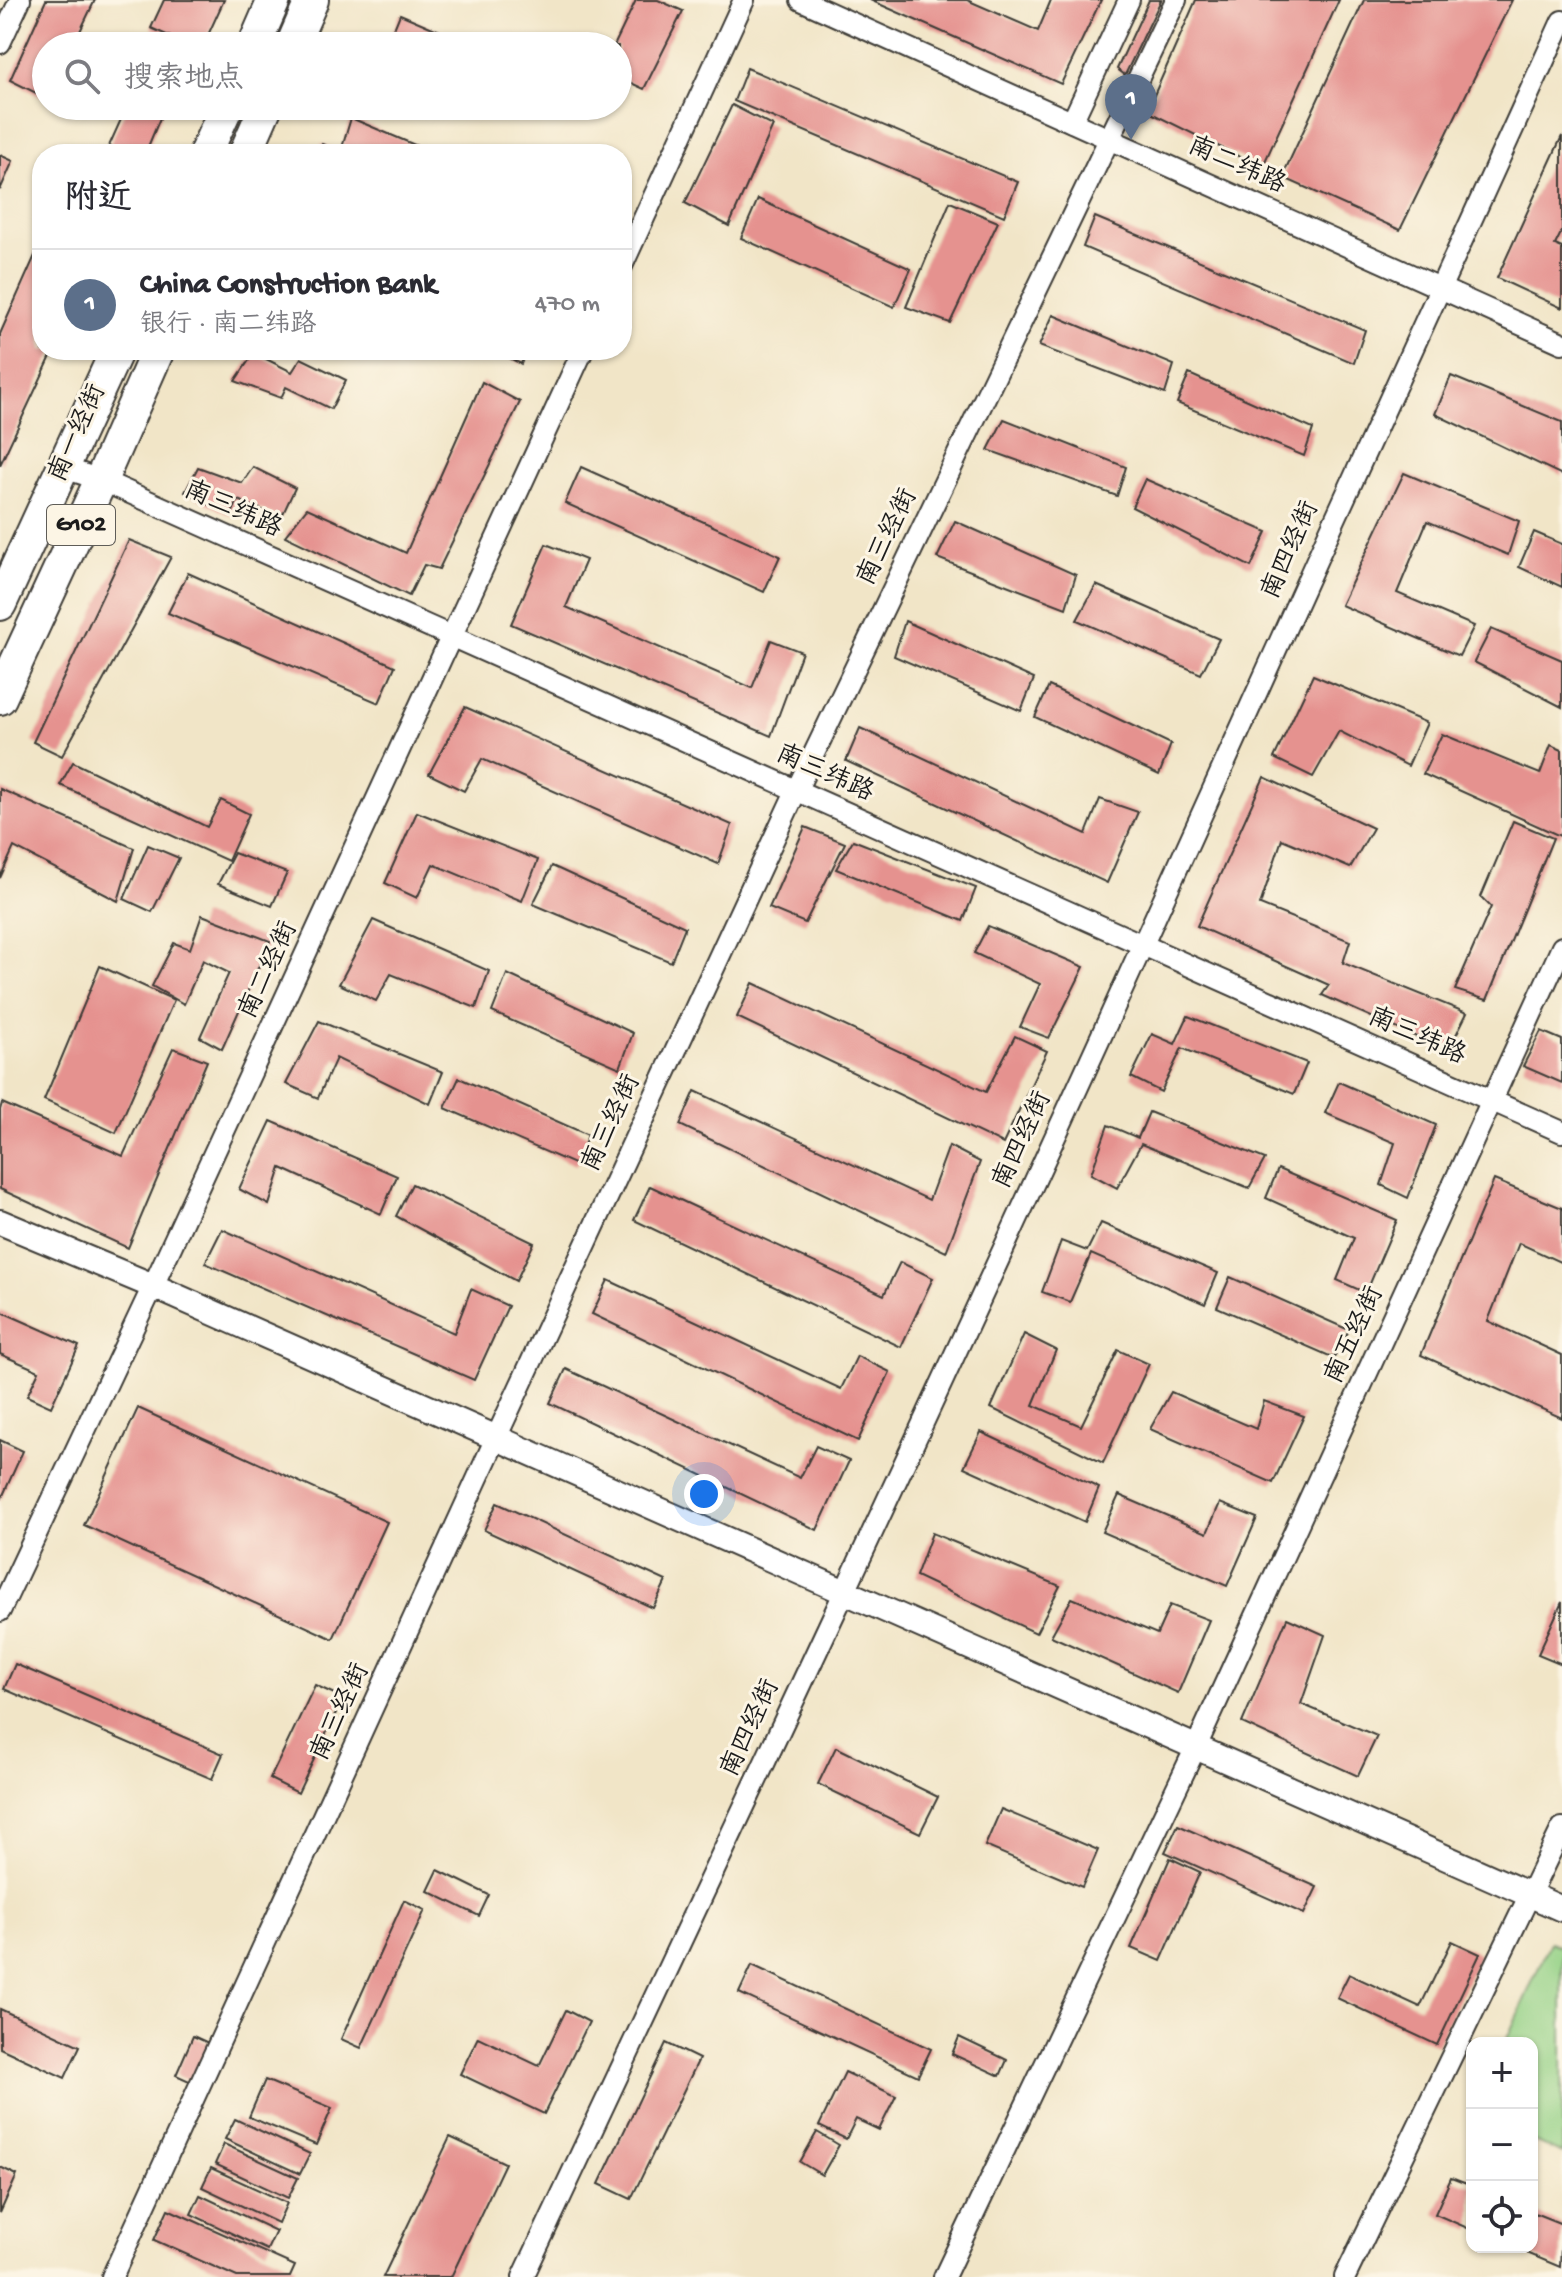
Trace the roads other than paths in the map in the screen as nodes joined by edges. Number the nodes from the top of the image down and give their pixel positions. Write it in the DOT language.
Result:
graph roads {
  1 [pos="20,0"];
  2 [pos="274,0"];
  3 [pos="312,0"];
  4 [pos="744,0"];
  5 [pos="801,0"];
  6 [pos="1129,0"];
  7 [pos="1176,0"];
  8 [pos="1562,21"];
  9 [pos="260,32"];
  10 [pos="298,32"];
  11 [pos="0,43"];
  12 [pos="221,120"];
  13 [pos="260,120"];
  14 [pos="1072,122"];
  15 [pos="1111,138"];
  16 [pos="210,144"];
  17 [pos="249,144"];
  18 [pos="632,244"];
  19 [pos="1439,287"];
  20 [pos="1562,343"];
  21 [pos="113,360"];
  22 [pos="154,360"];
  23 [pos="578,360"];
  24 [pos="64,468"];
  25 [pos="101,480"];
  26 [pos="0,604"];
  27 [pos="451,637"];
  28 [pos="0,698"];
  29 [pos="796,791"];
  30 [pos="1143,944"];
  31 [pos="1562,947"];
  32 [pos="1492,1100"];
  33 [pos="1562,1132"];
  34 [pos="0,1222"];
  35 [pos="153,1286"];
  36 [pos="496,1438"];
  37 [pos="845,1592"];
  38 [pos="0,1611"];
  39 [pos="1196,1747"];
  40 [pos="1562,1828"];
  41 [pos="1530,1895"];
  42 [pos="1562,1909"];
  43 [pos="112,2277"];
  44 [pos="523,2277"];
  45 [pos="944,2277"];
  46 [pos="1345,2277"];
  1 -- 11 [label="street"];
  2 -- 9 [label="highway"];
  3 -- 10 [label="highway"];
  4 -- 18 [label="street"];
  5 -- 14 [label="street, 南二纬路"];
  6 -- 14 [label="street"];
  7 -- 15 [label="street, 南三经街"];
  8 -- 19 [label="street, 南四经街"];
  12 -- 16 [label="highway"];
  13 -- 17 [label="highway"];
  14 -- 15 [label="street, 南二纬路"];
  15 -- 19 [label="street, 南二纬路"];
  15 -- 29 [label="street, 南三经街"];
  19 -- 20 [label="street, 南二纬路"];
  19 -- 30 [label="street, 南四经街"];
  21 -- 24 [label="highway, 南一经街 / G102"];
  22 -- 25 [label="highway, 南一经街 / G102"];
  23 -- 27 [label="street, 南二经街"];
  24 -- 25 [label="street, 南三纬路"];
  24 -- 26 [label="highway, 南一经街 / G102"];
  25 -- 27 [label="street, 南三纬路"];
  25 -- 28 [label="highway, 南一经街 / G102"];
  27 -- 29 [label="street, 南三纬路"];
  27 -- 35 [label="street, 南二经街"];
  29 -- 30 [label="street, 南三纬路"];
  29 -- 36 [label="street, 南三经街"];
  30 -- 32 [label="street, 南三纬路"];
  30 -- 37 [label="street, 南四经街"];
  31 -- 32 [label="street, 南五经街"];
  32 -- 33 [label="street, 南三纬路"];
  32 -- 39 [label="street, 南五经街"];
  34 -- 35 [label="street"];
  35 -- 36 [label="street"];
  35 -- 38 [label="street, 南二经街"];
  36 -- 37 [label="street"];
  36 -- 43 [label="street, 南三经街"];
  37 -- 39 [label="street"];
  37 -- 44 [label="street, 南四经街"];
  39 -- 41 [label="street"];
  39 -- 45 [label="street, 南五经街"];
  40 -- 41 [label="street"];
  41 -- 42 [label="street"];
  41 -- 46 [label="street"];
}
